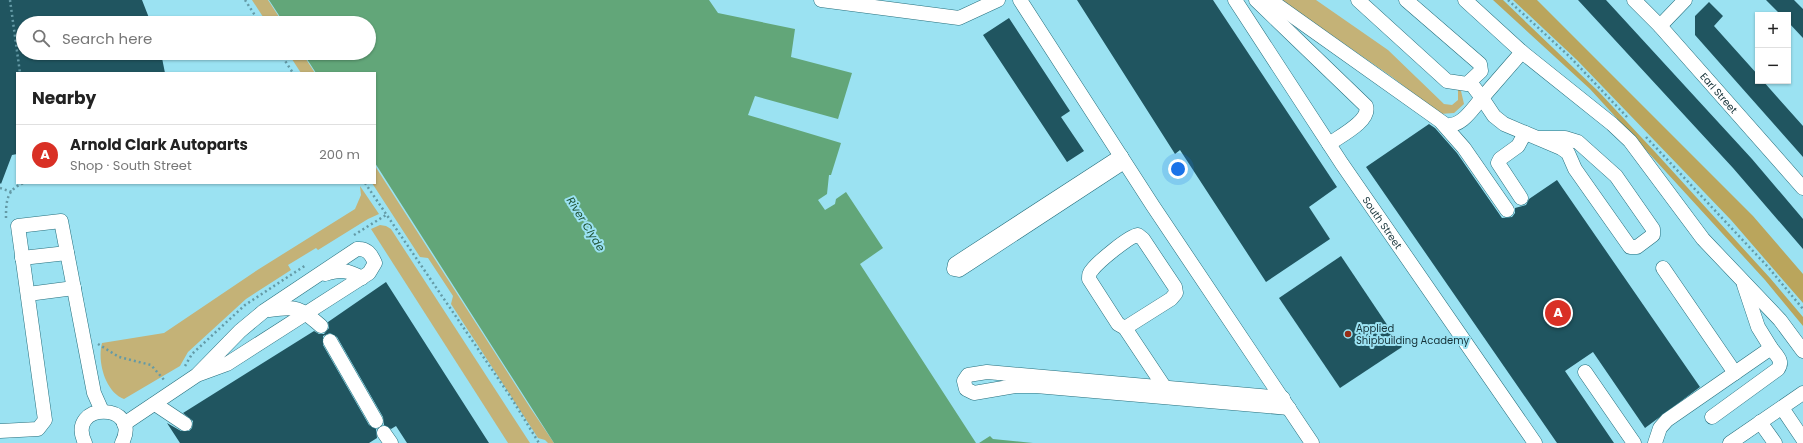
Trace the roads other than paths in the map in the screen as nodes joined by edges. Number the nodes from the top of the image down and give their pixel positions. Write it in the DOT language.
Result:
graph roads {
  1 [pos="821,0"];
  2 [pos="998,0"];
  3 [pos="1020,0"];
  4 [pos="1235,0"];
  5 [pos="1256,0"];
  6 [pos="1270,0"];
  7 [pos="1358,0"];
  8 [pos="1406,0"];
  9 [pos="1465,0"];
  10 [pos="1634,0"];
  11 [pos="1685,0"];
  12 [pos="1660,26"];
  13 [pos="1522,52"];
  14 [pos="1470,82"];
  15 [pos="1482,98"];
  16 [pos="1441,122"];
  17 [pos="1531,135"];
  18 [pos="1329,144"];
  19 [pos="1122,159"];
  20 [pos="1803,188"];
  21 [pos="1521,198"];
  22 [pos="1507,210"];
  23 [pos="67,252"];
  24 [pos="22,258"];
  25 [pos="1664,268"];
  26 [pos="317,276"];
  27 [pos="362,278"];
  28 [pos="1743,281"];
  29 [pos="74,288"];
  30 [pos="28,294"];
  31 [pos="264,311"];
  32 [pos="306,313"];
  33 [pos="321,326"];
  34 [pos="1125,328"];
  35 [pos="330,341"];
  36 [pos="1771,348"];
  37 [pos="1803,351"];
  38 [pos="1585,372"];
  39 [pos="1735,373"];
  40 [pos="197,375"];
  41 [pos="1165,388"];
  42 [pos="1803,393"];
  43 [pos="1286,403"];
  44 [pos="154,404"];
  45 [pos="1782,408"];
  46 [pos="102,411"];
  47 [pos="1712,417"];
  48 [pos="376,421"];
  49 [pos="1760,422"];
  50 [pos="124,424"];
  51 [pos="185,424"];
  52 [pos="0,431"];
  53 [pos="1803,438"];
  54 [pos="83,442"];
  55 [pos="124,442"];
  56 [pos="1312,443"];
  57 [pos="1535,443"];
  58 [pos="1634,443"];
  59 [pos="1655,443"];
  60 [pos="1730,443"];
  61 [pos="1775,443"];
  1 -- 2 [label="street"];
  3 -- 19 [label="street"];
  4 -- 18 [label="street, South Street"];
  5 -- 18 [label="street"];
  6 -- 16 [label="street"];
  7 -- 14 [label="street"];
  8 -- 14 [label="street"];
  9 -- 13 [label="street"];
  10 -- 12 [label="street, Earl Street"];
  11 -- 12 [label="street"];
  12 -- 20 [label="street, Earl Street"];
  13 -- 15 [label="street"];
  13 -- 28 [label="street"];
  14 -- 15 [label="street"];
  15 -- 16 [label="street"];
  15 -- 17 [label="street"];
  16 -- 22 [label="street"];
  17 -- 17 [label="street"];
  17 -- 21 [label="street"];
  18 -- 57 [label="street, South Street"];
  19 -- 19 [label="street"];
  19 -- 43 [label="street"];
  23 -- 24 [label="street"];
  23 -- 24 [label="street"];
  23 -- 29 [label="street"];
  24 -- 30 [label="street"];
  25 -- 39 [label="street"];
  26 -- 27 [label="street"];
  26 -- 27 [label="street"];
  26 -- 31 [label="street"];
  27 -- 32 [label="street"];
  28 -- 36 [label="street"];
  28 -- 37 [label="street"];
  29 -- 30 [label="street"];
  29 -- 46 [label="street"];
  30 -- 52 [label="street"];
  31 -- 32 [label="street"];
  31 -- 40 [label="street"];
  32 -- 33 [label="street"];
  32 -- 40 [label="street"];
  34 -- 34 [label="street"];
  34 -- 41 [label="street"];
  35 -- 48 [label="street"];
  36 -- 39 [label="street"];
  36 -- 47 [label="street"];
  38 -- 58 [label="street"];
  39 -- 59 [label="street"];
  40 -- 44 [label="street"];
  41 -- 43 [label="street"];
  41 -- 43 [label="street"];
  42 -- 45 [label="street"];
  43 -- 56 [label="street"];
  44 -- 50 [label="street"];
  44 -- 51 [label="street"];
  45 -- 49 [label="street"];
  45 -- 53 [label="street"];
  46 -- 50 [label="street"];
  46 -- 54 [label="street"];
  49 -- 60 [label="street"];
  49 -- 61 [label="street"];
  50 -- 55 [label="street"];
}
